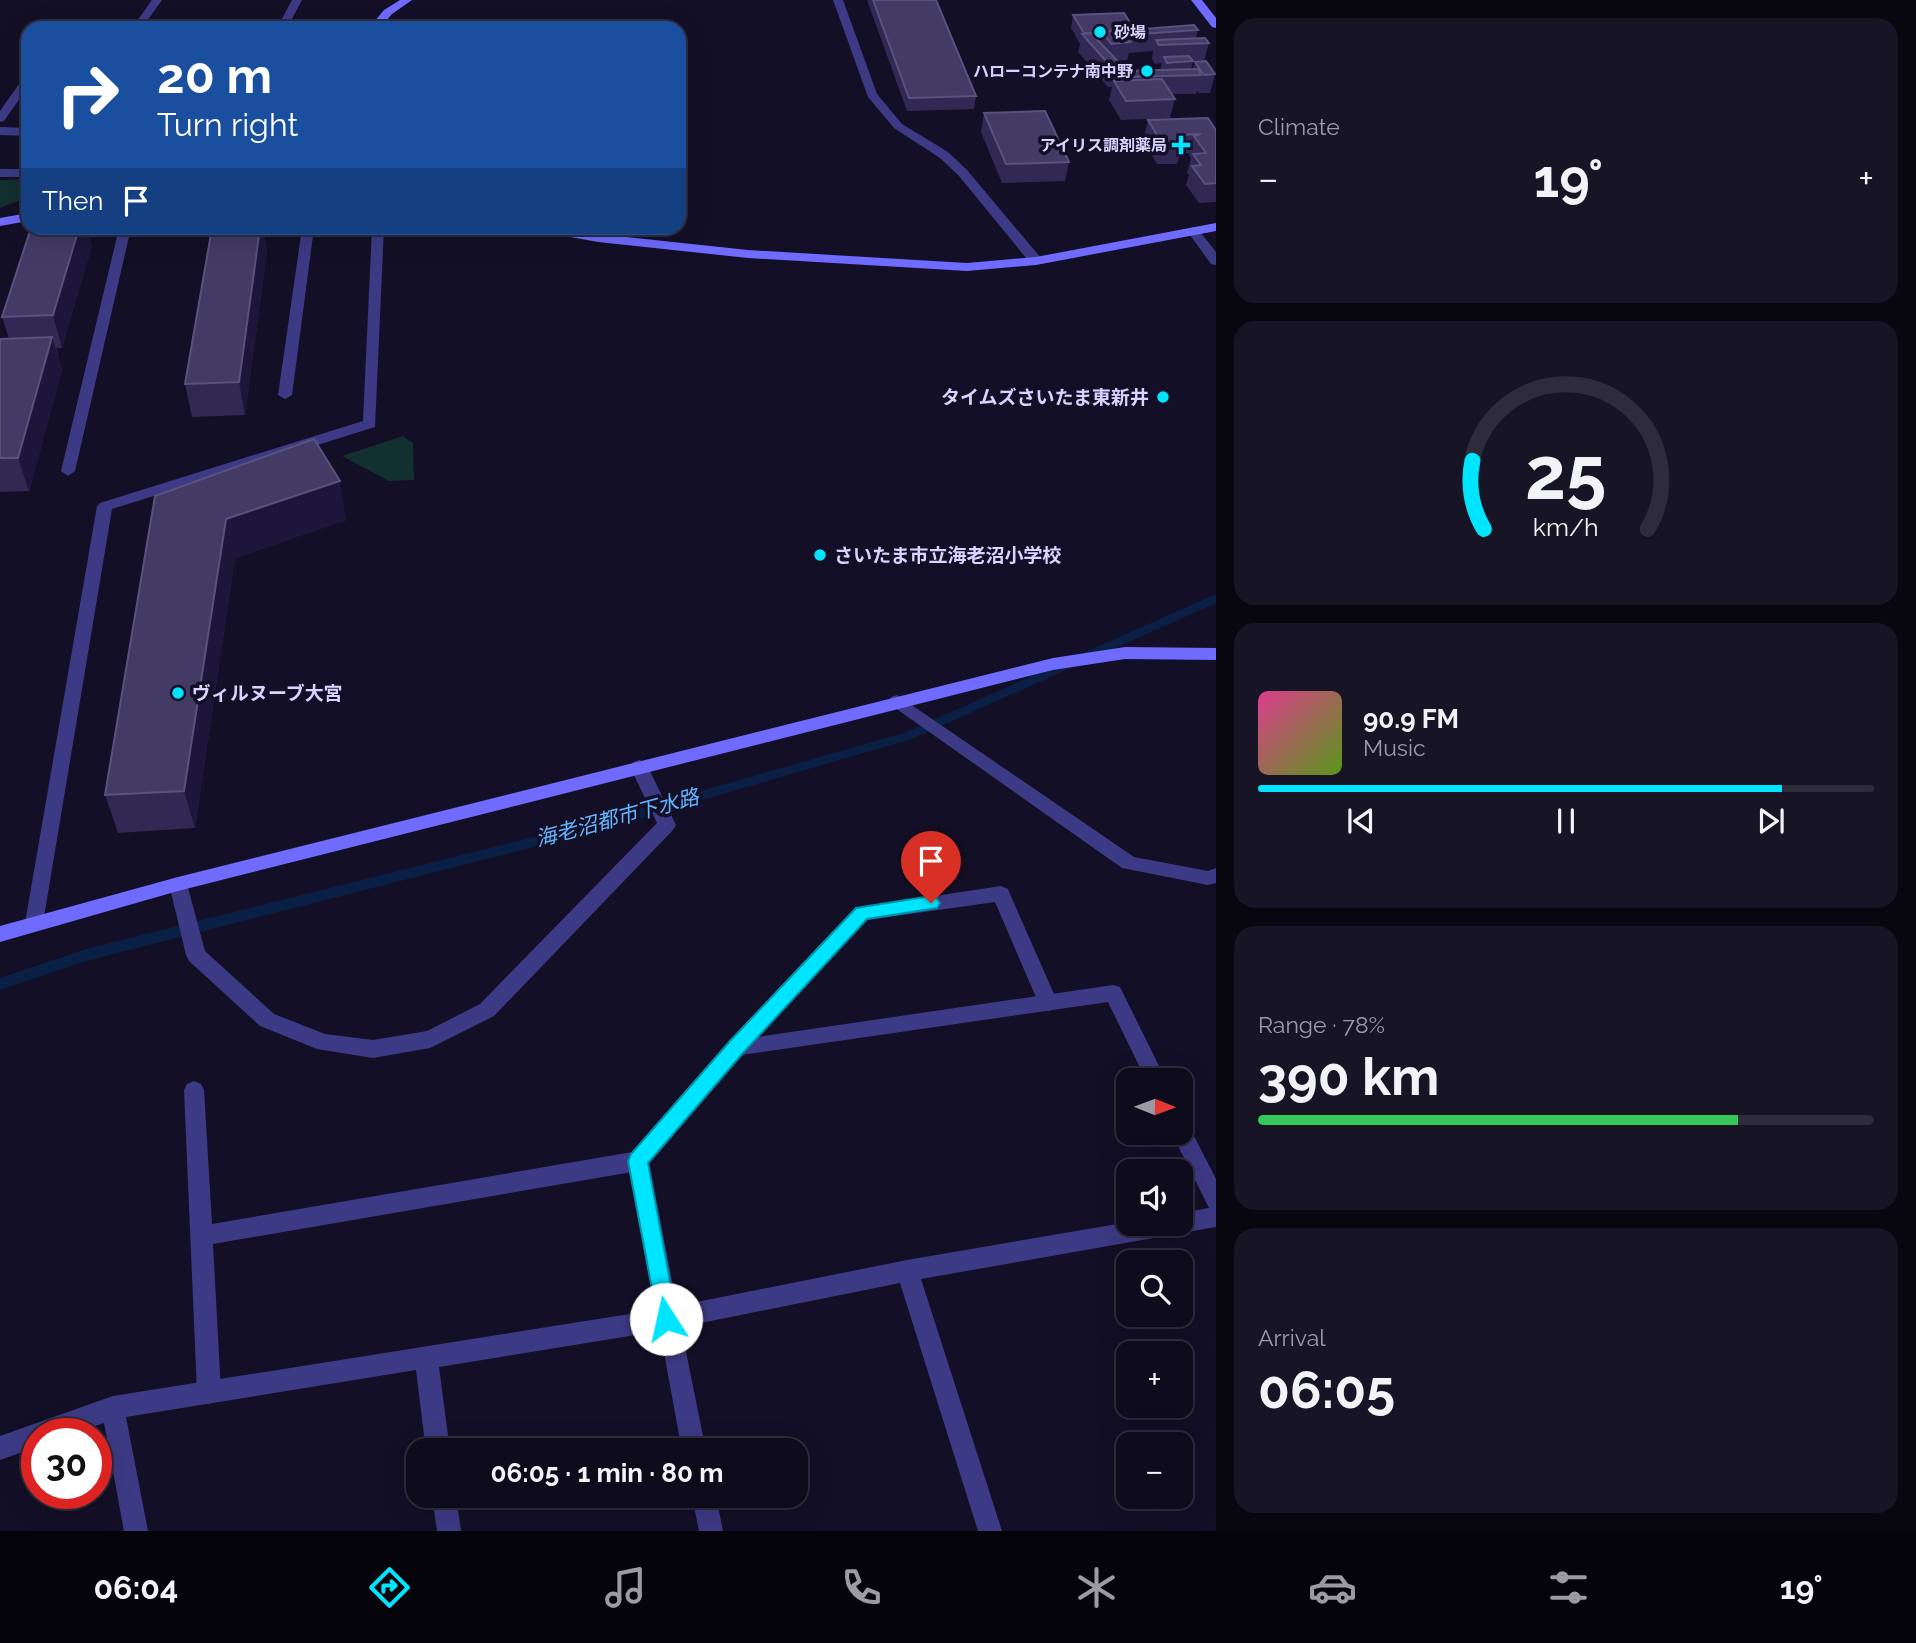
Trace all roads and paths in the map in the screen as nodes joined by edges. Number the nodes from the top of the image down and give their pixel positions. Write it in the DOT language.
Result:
graph roads {
  1 [pos="157,0"];
  2 [pos="297,0"];
  3 [pos="407,0"];
  4 [pos="838,0"];
  5 [pos="1196,0"];
  6 [pos="142,21"];
  7 [pos="286,21"];
  8 [pos="380,21"];
  9 [pos="1216,25"];
  10 [pos="21,89"];
  11 [pos="0,119"];
  12 [pos="0,131"];
  13 [pos="21,132"];
  14 [pos="0,173"];
  15 [pos="21,173"];
  16 [pos="21,218"];
  17 [pos="0,222"];
  18 [pos="1216,228"];
  19 [pos="1193,231"];
  20 [pos="123,235"];
  21 [pos="307,235"];
  22 [pos="378,235"];
  23 [pos="591,235"];
  24 [pos="1036,261"];
  25 [pos="1216,261"];
  26 [pos="285,395"];
  27 [pos="68,471"];
  28 [pos="1216,654"];
  29 [pos="897,701"];
  30 [pos="639,767"];
  31 [pos="1216,875"];
  32 [pos="178,884"];
  33 [pos="34,923"];
  34 [pos="0,934"];
  35 [pos="1048,1003"];
  36 [pos="737,1047"];
  37 [pos="1150,1068"];
  38 [pos="194,1090"];
  39 [pos="1188,1145"];
  40 [pos="638,1161"];
  41 [pos="1216,1201"];
  42 [pos="1216,1217"];
  43 [pos="1193,1221"];
  44 [pos="1116,1234"];
  45 [pos="202,1236"];
  46 [pos="907,1271"];
  47 [pos="666,1319"];
  48 [pos="425,1357"];
  49 [pos="209,1392"];
  50 [pos="113,1408"];
  51 [pos="85,1418"];
  52 [pos="436,1438"];
  53 [pos="691,1438"];
  54 [pos="21,1441"];
  55 [pos="0,1448"];
  56 [pos="446,1508"];
  57 [pos="706,1508"];
  58 [pos="136,1531"];
  59 [pos="449,1531"];
  60 [pos="711,1531"];
  61 [pos="990,1531"];
  1 -- 6 [label="street"];
  2 -- 7 [label="street"];
  3 -- 8 [label="street"];
  4 -- 24 [label="street"];
  5 -- 9 [label="street"];
  10 -- 11 [label="street"];
  12 -- 13 [label="street"];
  14 -- 15 [label="street"];
  16 -- 17 [label="street"];
  18 -- 19 [label="street"];
  19 -- 24 [label="street"];
  19 -- 25 [label="street"];
  20 -- 27 [label="street"];
  21 -- 26 [label="street"];
  22 -- 33 [label="street"];
  23 -- 24 [label="street"];
  28 -- 29 [label="street"];
  29 -- 30 [label="street"];
  29 -- 31 [label="street"];
  30 -- 32 [label="street"];
  30 -- 32 [label="street"];
  32 -- 33 [label="street"];
  33 -- 34 [label="street"];
  35 -- 36 [label="street"];
  35 -- 36 [label="street"];
  35 -- 37 [label="street"];
  36 -- 40 [label="street"];
  38 -- 45 [label="street"];
  39 -- 41 [label="street"];
  40 -- 45 [label="street"];
  40 -- 47 [label="street"];
  42 -- 43 [label="street"];
  44 -- 46 [label="street"];
  45 -- 49 [label="street"];
  46 -- 47 [label="street"];
  46 -- 61 [label="street"];
  47 -- 48 [label="street"];
  47 -- 53 [label="street"];
  48 -- 49 [label="street"];
  48 -- 52 [label="street"];
  49 -- 50 [label="street"];
  50 -- 51 [label="street"];
  50 -- 58 [label="street"];
  54 -- 55 [label="street"];
  56 -- 59 [label="street"];
  57 -- 60 [label="street"];
}
